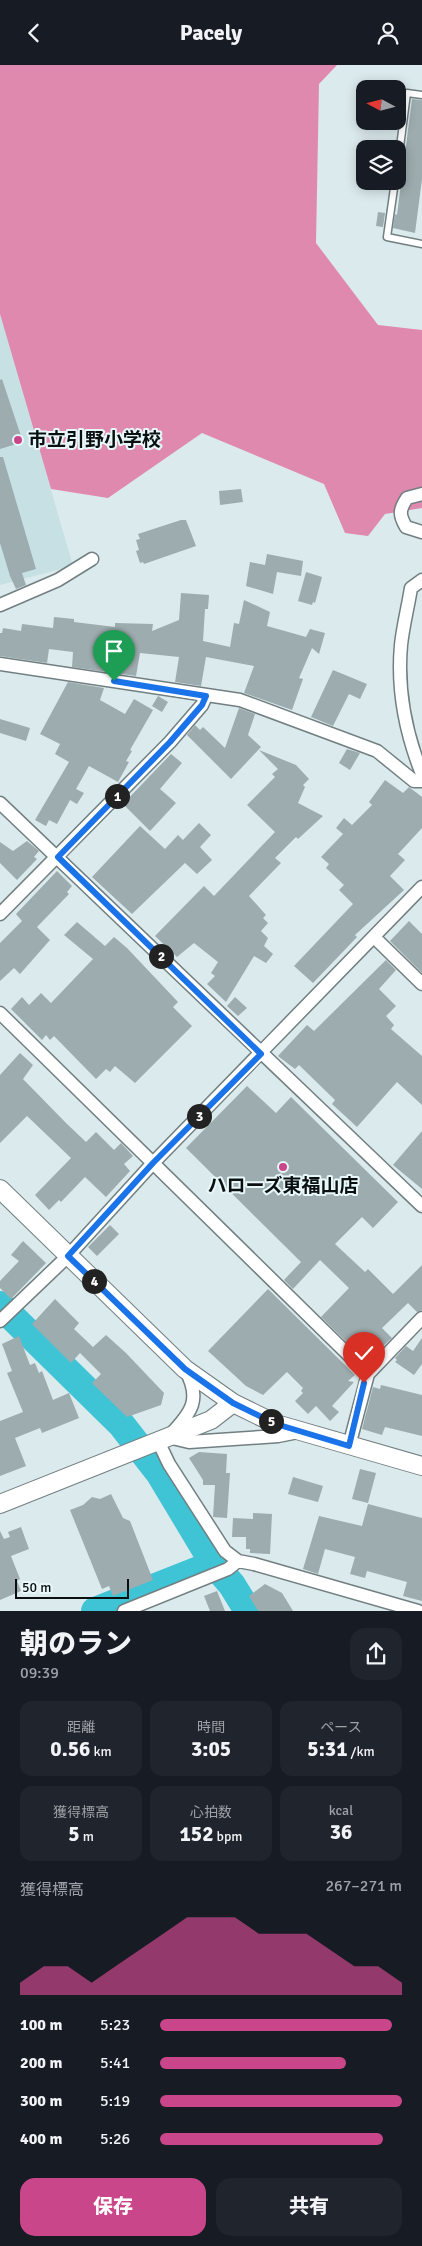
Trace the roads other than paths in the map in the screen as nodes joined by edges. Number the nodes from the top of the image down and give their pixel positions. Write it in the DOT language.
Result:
graph roads {
  1 [pos="422,95"];
  2 [pos="401,140"];
  3 [pos="394,190"];
  4 [pos="422,244"];
  5 [pos="422,494"];
  6 [pos="422,532"];
  7 [pos="92,559"];
  8 [pos="422,581"];
  9 [pos="0,605"];
  10 [pos="0,664"];
  11 [pos="206,696"];
  12 [pos="422,774"];
  13 [pos="422,781"];
  14 [pos="0,803"];
  15 [pos="58,857"];
  16 [pos="422,887"];
  17 [pos="0,915"];
  18 [pos="375,938"];
  19 [pos="422,984"];
  20 [pos="0,1013"];
  21 [pos="261,1054"];
  22 [pos="153,1163"];
  23 [pos="0,1189"];
  24 [pos="422,1206"];
  25 [pos="68,1256"];
  26 [pos="422,1318"];
  27 [pos="1,1319"];
  28 [pos="185,1369"];
  29 [pos="368,1374"];
  30 [pos="233,1403"];
  31 [pos="300,1431"];
  32 [pos="151,1444"];
  33 [pos="349,1446"];
  34 [pos="422,1466"];
  35 [pos="0,1504"];
  36 [pos="233,1565"];
  37 [pos="124,1611"];
  38 [pos="418,1611"];
  1 -- 2 [label="lane"];
  3 -- 4 [label="lane"];
  5 -- 6 [label="street"];
  7 -- 9 [label="street"];
  8 -- 12 [label="street"];
  10 -- 11 [label="street"];
  11 -- 13 [label="street"];
  11 -- 15 [label="street"];
  14 -- 15 [label="street"];
  15 -- 17 [label="street"];
  15 -- 21 [label="street"];
  16 -- 18 [label="street"];
  18 -- 19 [label="street"];
  18 -- 21 [label="street"];
  20 -- 22 [label="street"];
  21 -- 22 [label="street"];
  21 -- 24 [label="street"];
  22 -- 25 [label="street"];
  22 -- 29 [label="street"];
  23 -- 25 [label="street"];
  25 -- 27 [label="street"];
  25 -- 28 [label="street"];
  26 -- 29 [label="street"];
  28 -- 30 [label="street"];
  28 -- 32 [label="street"];
  29 -- 33 [label="street"];
  30 -- 31 [label="street"];
  30 -- 32 [label="street"];
  31 -- 32 [label="street"];
  31 -- 33 [label="street"];
  32 -- 35 [label="street"];
  32 -- 36 [label="street"];
  33 -- 34 [label="street"];
  36 -- 37 [label="street"];
  36 -- 38 [label="street"];
}
